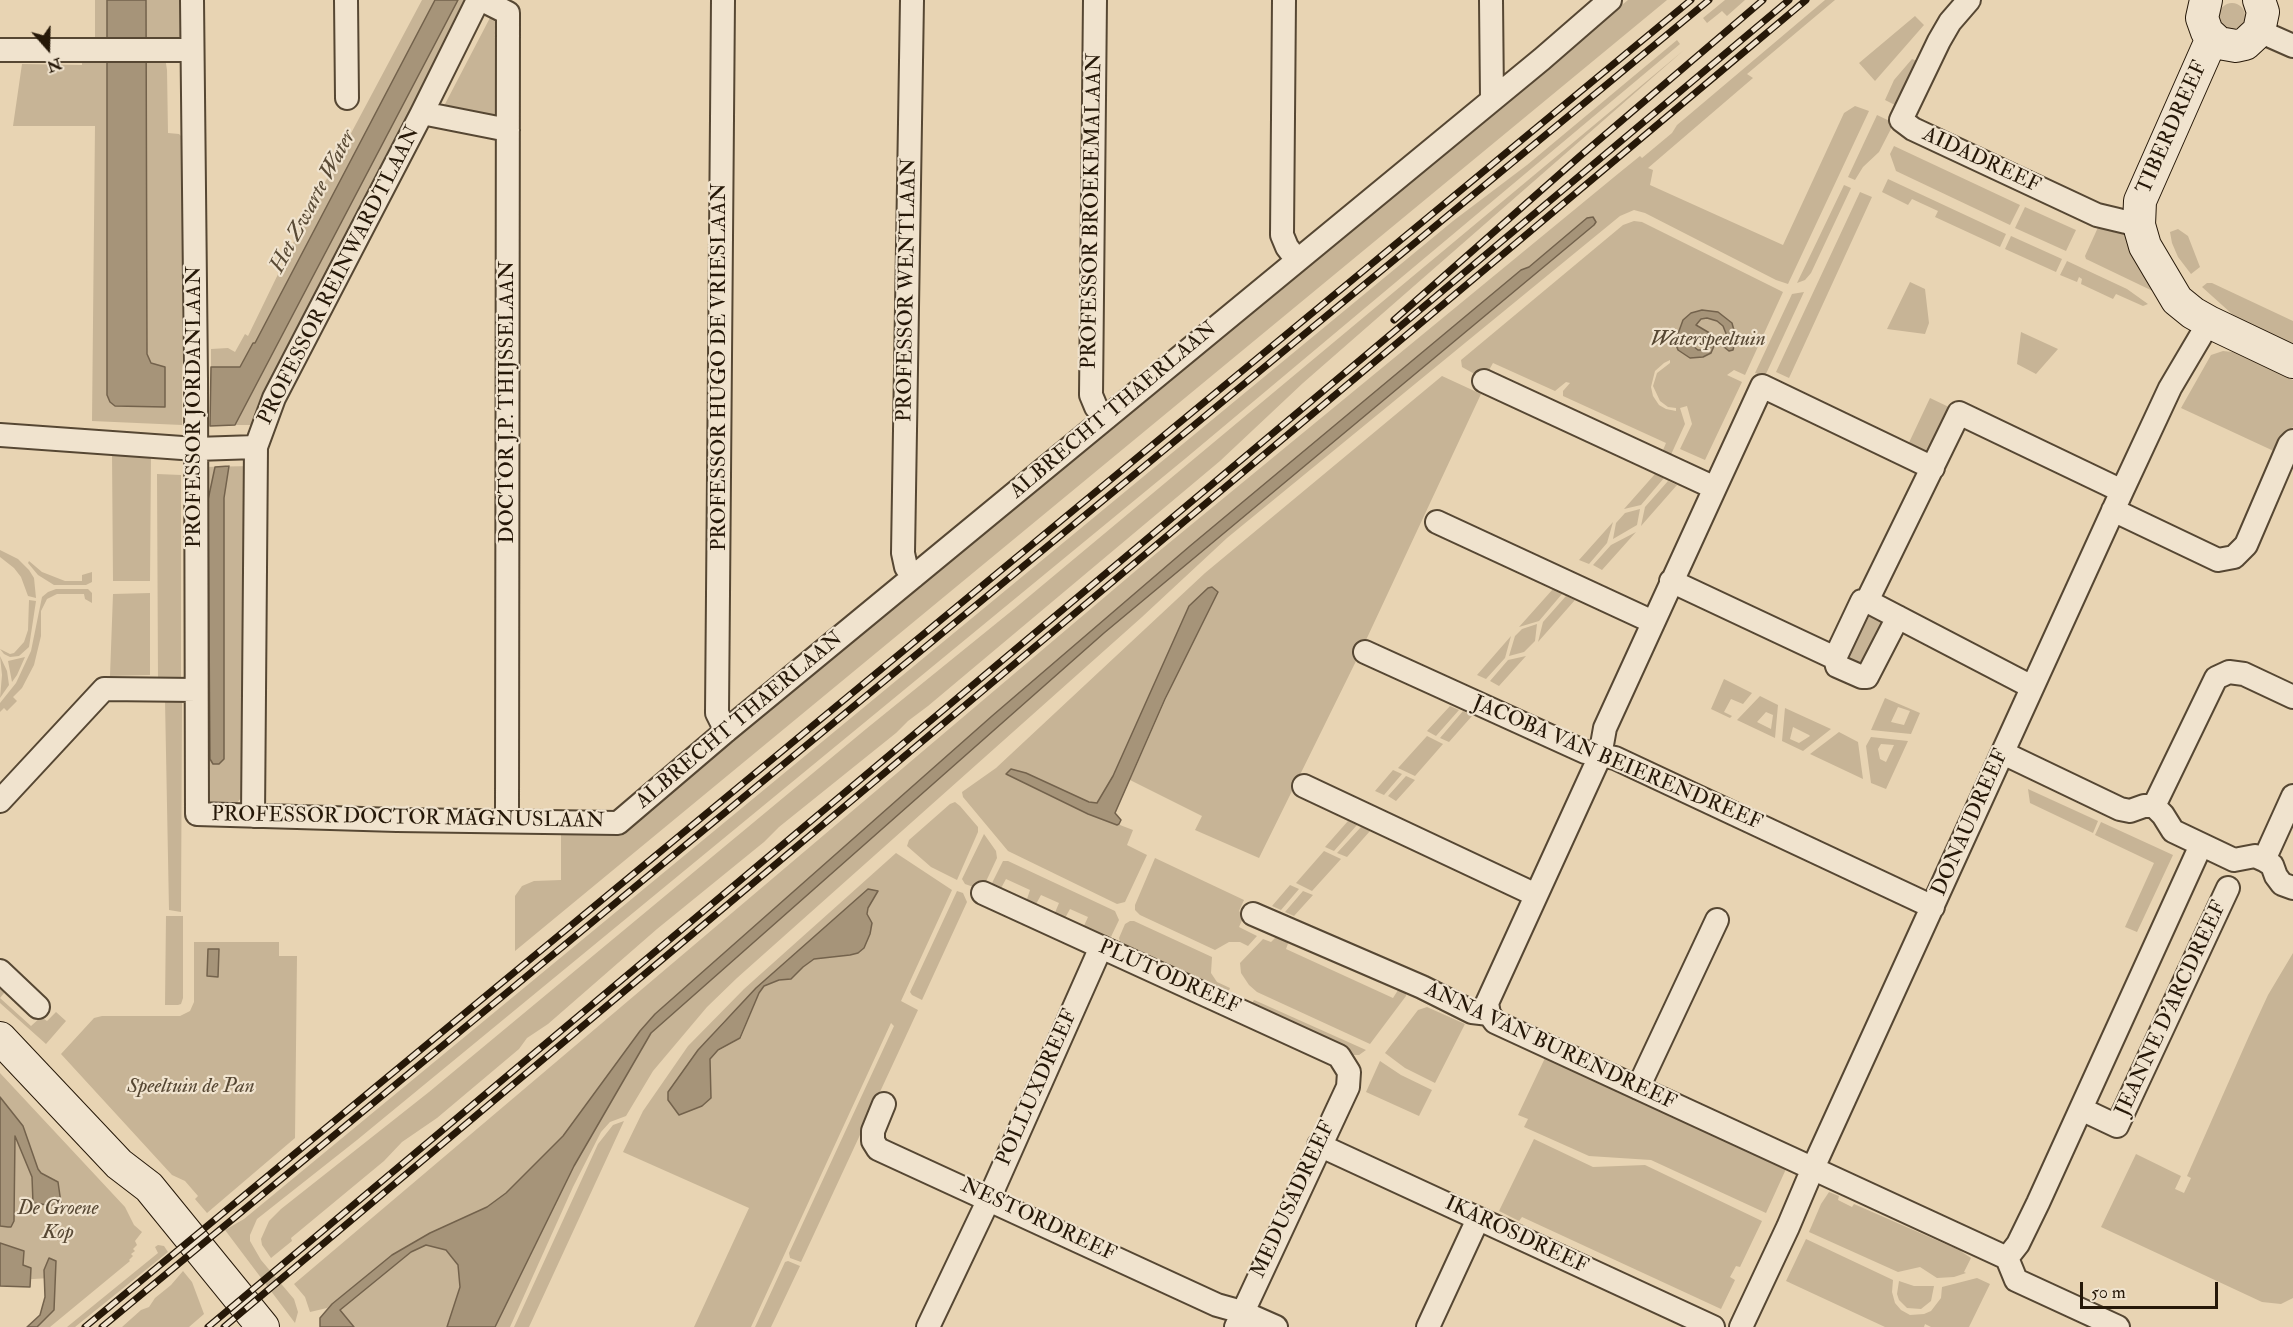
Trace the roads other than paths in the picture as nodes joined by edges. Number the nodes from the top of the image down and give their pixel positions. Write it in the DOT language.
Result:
graph roads {
  1 [pos="192,0"];
  2 [pos="346,0"];
  3 [pos="480,0"];
  4 [pos="723,0"];
  5 [pos="912,0"];
  6 [pos="1095,0"];
  7 [pos="1284,0"];
  8 [pos="1491,0"];
  9 [pos="1610,0"];
  10 [pos="1970,0"];
  11 [pos="2205,0"];
  12 [pos="2259,0"];
  13 [pos="2259,31"];
  14 [pos="2219,42"];
  15 [pos="2293,46"];
  16 [pos="0,50"];
  17 [pos="192,50"];
  18 [pos="346,98"];
  19 [pos="1492,99"];
  20 [pos="422,113"];
  21 [pos="508,130"];
  22 [pos="2150,225"];
  23 [pos="1297,260"];
  24 [pos="2209,322"];
  25 [pos="2293,362"];
  26 [pos="1484,381"];
  27 [pos="1106,418"];
  28 [pos="0,435"];
  29 [pos="2293,441"];
  30 [pos="256,447"];
  31 [pos="196,449"];
  32 [pos="1933,468"];
  33 [pos="1715,488"];
  34 [pos="2118,500"];
  35 [pos="1437,522"];
  36 [pos="913,577"];
  37 [pos="1671,581"];
  38 [pos="1867,601"];
  39 [pos="1898,616"];
  40 [pos="1653,622"];
  41 [pos="1365,652"];
  42 [pos="1835,658"];
  43 [pos="2032,687"];
  44 [pos="196,690"];
  45 [pos="2293,697"];
  46 [pos="726,731"];
  47 [pos="2002,753"];
  48 [pos="1600,756"];
  49 [pos="1304,786"];
  50 [pos="2293,796"];
  51 [pos="0,801"];
  52 [pos="2154,806"];
  53 [pos="197,814"];
  54 [pos="253,816"];
  55 [pos="507,821"];
  56 [pos="618,823"];
  57 [pos="2201,845"];
  58 [pos="2264,860"];
  59 [pos="2228,888"];
  60 [pos="2293,888"];
  61 [pos="983,893"];
  62 [pos="1536,895"];
  63 [pos="1933,908"];
  64 [pos="1254,914"];
  65 [pos="1717,920"];
  66 [pos="1101,947"];
  67 [pos="0,971"];
  68 [pos="38,1007"];
  69 [pos="1489,1014"];
  70 [pos="0,1038"];
  71 [pos="1349,1072"];
  72 [pos="1638,1088"];
  73 [pos="884,1104"];
  74 [pos="2081,1110"];
  75 [pos="1319,1145"];
  76 [pos="119,1164"];
  77 [pos="1813,1168"];
  78 [pos="989,1199"];
  79 [pos="1478,1220"];
  80 [pos="2007,1258"];
  81 [pos="1239,1319"];
  82 [pos="244,1327"];
  83 [pos="263,1327"];
  84 [pos="928,1327"];
  85 [pos="1276,1327"];
  86 [pos="1428,1327"];
  87 [pos="1713,1327"];
  88 [pos="1741,1327"];
  89 [pos="2118,1327"];
  1 -- 17 [label="street, PROFESSOR JORDANLAAN"];
  2 -- 18 [label="street"];
  3 -- 20 [label="street, PROFESSOR REINWARDTLAAN"];
  3 -- 21 [label="street, DOCTOR J.P. THIJSSELAAN"];
  4 -- 46 [label="street, PROFESSOR HUGO DE VRIESLAAN"];
  5 -- 36 [label="street, PROFESSOR WENTLAAN"];
  6 -- 27 [label="street, PROFESSOR BROEKEMALAAN"];
  7 -- 23 [label="street"];
  8 -- 19 [label="street"];
  9 -- 19 [label="street, ALBRECHT THAERLAAN"];
  10 -- 22 [label="street, AIDADREEF"];
  11 -- 14 [label="main road"];
  12 -- 13 [label="main road"];
  13 -- 14 [label="main road"];
  13 -- 15 [label="street"];
  14 -- 22 [label="main road, TIBERDREEF"];
  16 -- 17 [label="street"];
  17 -- 31 [label="street, PROFESSOR JORDANLAAN"];
  19 -- 23 [label="street, ALBRECHT THAERLAAN"];
  20 -- 21 [label="street"];
  20 -- 30 [label="street, PROFESSOR REINWARDTLAAN"];
  21 -- 55 [label="street, DOCTOR J.P. THIJSSELAAN"];
  22 -- 24 [label="main road, TIBERDREEF"];
  23 -- 27 [label="street, ALBRECHT THAERLAAN"];
  24 -- 25 [label="main road, TIBERDREEF"];
  24 -- 34 [label="street, DONAUDREEF"];
  26 -- 33 [label="street"];
  27 -- 36 [label="street, ALBRECHT THAERLAAN"];
  28 -- 31 [label="street"];
  29 -- 34 [label="street"];
  30 -- 31 [label="street"];
  30 -- 54 [label="street, PROFESSOR REINWARDTLAAN"];
  31 -- 44 [label="street, PROFESSOR JORDANLAAN"];
  32 -- 33 [label="street"];
  32 -- 34 [label="street"];
  32 -- 38 [label="street"];
  33 -- 37 [label="street"];
  34 -- 43 [label="street, DONAUDREEF"];
  35 -- 40 [label="street"];
  36 -- 46 [label="street, ALBRECHT THAERLAAN"];
  37 -- 40 [label="street"];
  37 -- 42 [label="street"];
  38 -- 39 [label="street"];
  38 -- 42 [label="street"];
  39 -- 42 [label="street"];
  39 -- 43 [label="street"];
  40 -- 48 [label="street"];
  41 -- 48 [label="street, JACOBA VAN BEIERENDREEF"];
  43 -- 47 [label="street, DONAUDREEF"];
  44 -- 51 [label="street"];
  44 -- 53 [label="street, PROFESSOR JORDANLAAN"];
  45 -- 52 [label="street"];
  46 -- 56 [label="street, ALBRECHT THAERLAAN"];
  47 -- 52 [label="street"];
  47 -- 63 [label="street, DONAUDREEF"];
  48 -- 62 [label="street"];
  48 -- 63 [label="street, JACOBA VAN BEIERENDREEF"];
  49 -- 62 [label="street"];
  50 -- 58 [label="street"];
  52 -- 57 [label="street"];
  53 -- 54 [label="street, PROFESSOR DOCTOR MAGNUSLAAN"];
  54 -- 55 [label="street, PROFESSOR DOCTOR MAGNUSLAAN"];
  55 -- 56 [label="street, PROFESSOR DOCTOR MAGNUSLAAN"];
  57 -- 58 [label="street"];
  57 -- 74 [label="street, JEANNE D'ARCDREEF"];
  58 -- 60 [label="street"];
  59 -- 74 [label="street, JEANNE D'ARCDREEF"];
  61 -- 66 [label="street, PLUTODREEF"];
  62 -- 69 [label="street"];
  63 -- 77 [label="street, DONAUDREEF"];
  64 -- 69 [label="street, ANNA VAN BURENDREEF"];
  65 -- 72 [label="street"];
  66 -- 71 [label="street, PLUTODREEF"];
  66 -- 78 [label="street, POLLUXDREEF"];
  67 -- 68 [label="street"];
  69 -- 72 [label="street, ANNA VAN BURENDREEF"];
  70 -- 76 [label="main road"];
  71 -- 75 [label="street, MEDUSADREEF"];
  72 -- 77 [label="street, ANNA VAN BURENDREEF"];
  73 -- 78 [label="street, NESTORDREEF"];
  74 -- 80 [label="street, JEANNE D'ARCDREEF"];
  75 -- 79 [label="street, IKAROSDREEF"];
  75 -- 81 [label="street, MEDUSADREEF"];
  76 -- 82 [label="main road"];
  76 -- 83 [label="main road"];
  77 -- 80 [label="street"];
  77 -- 88 [label="street, DONAUDREEF"];
  78 -- 81 [label="street, NESTORDREEF"];
  78 -- 84 [label="street, POLLUXDREEF"];
  79 -- 86 [label="street"];
  79 -- 87 [label="street, IKAROSDREEF"];
  80 -- 89 [label="street"];
  81 -- 85 [label="street, NESTORDREEF"];
}
